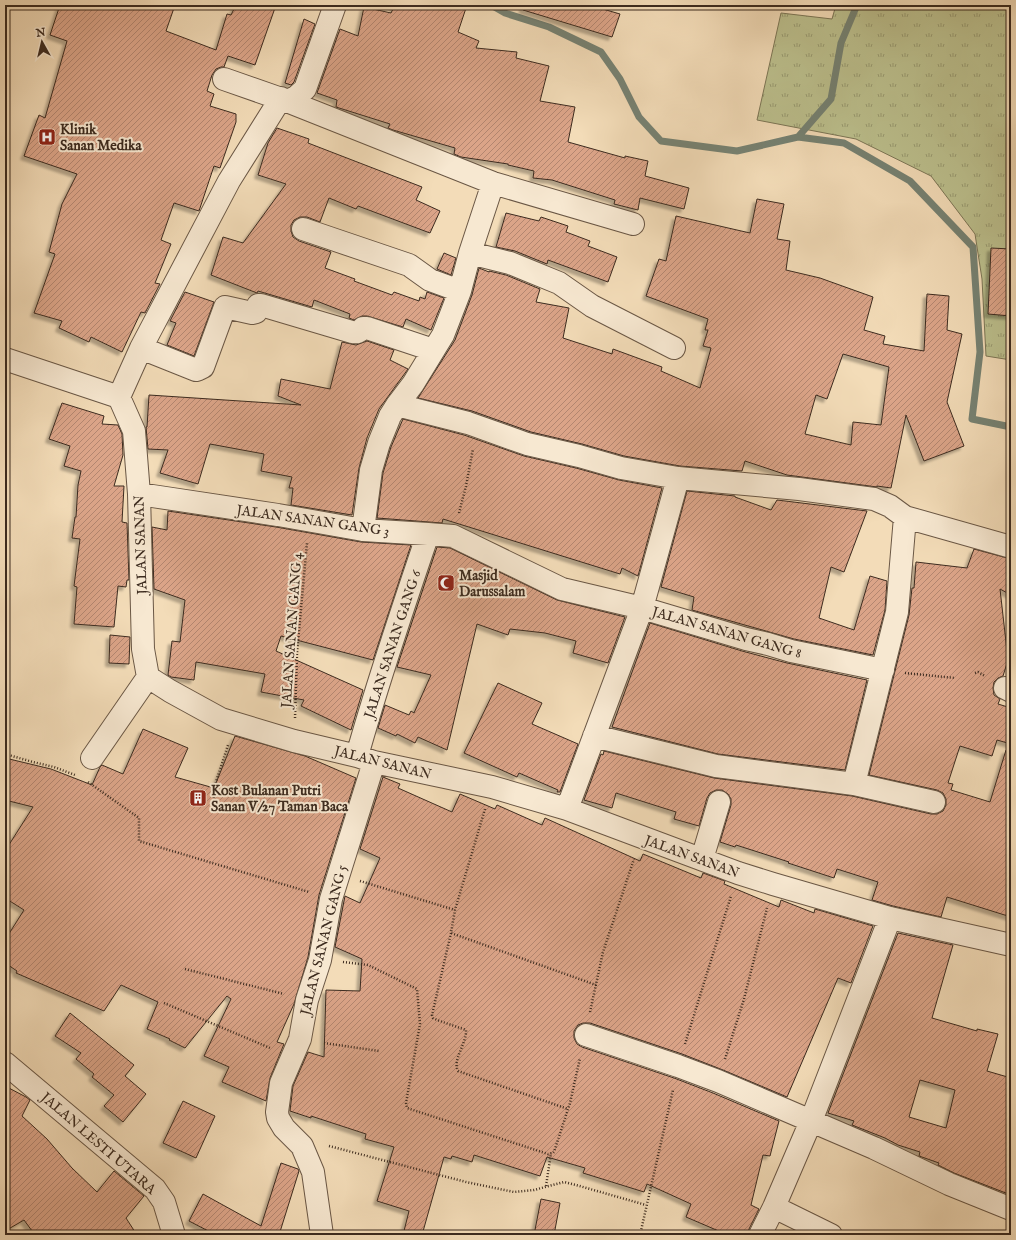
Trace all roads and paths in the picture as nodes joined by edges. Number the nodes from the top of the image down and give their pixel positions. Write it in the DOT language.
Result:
graph roads {
  1 [pos="335,5"];
  2 [pos="224,79"];
  3 [pos="284,99"];
  4 [pos="493,183"];
  5 [pos="633,224"];
  6 [pos="303,229"];
  7 [pos="470,253"];
  8 [pos="460,291"];
  9 [pos="142,348"];
  10 [pos="674,348"];
  11 [pos="433,350"];
  12 [pos="5,359"];
  13 [pos="119,397"];
  14 [pos="397,405"];
  15 [pos="478,427"];
  16 [pos="678,478"];
  17 [pos="139,494"];
  18 [pos="905,517"];
  19 [pos="310,521"];
  20 [pos="363,530"];
  21 [pos="428,534"];
  22 [pos="452,536"];
  23 [pos="1011,547"];
  24 [pos="642,608"];
  25 [pos="882,670"];
  26 [pos="148,677"];
  27 [pos="955,678"];
  28 [pos="236,724"];
  29 [pos="594,736"];
  30 [pos="294,741"];
  31 [pos="5,754"];
  32 [pos="92,758"];
  33 [pos="366,759"];
  34 [pos="81,778"];
  35 [pos="87,781"];
  36 [pos="854,784"];
  37 [pos="492,787"];
  38 [pos="719,802"];
  39 [pos="934,802"];
  40 [pos="213,804"];
  41 [pos="567,809"];
  42 [pos="642,837"];
  43 [pos="702,859"];
  44 [pos="738,873"];
  45 [pos="339,874"];
  46 [pos="773,884"];
  47 [pos="331,898"];
  48 [pos="455,910"];
  49 [pos="890,918"];
  50 [pos="451,933"];
  51 [pos="1011,945"];
  52 [pos="320,960"];
  53 [pos="185,970"];
  54 [pos="596,985"];
  55 [pos="307,1000"];
  56 [pos="164,1003"];
  57 [pos="586,1035"];
  58 [pos="296,1048"];
  59 [pos="379,1051"];
  60 [pos="5,1063"];
  61 [pos="678,1066"];
  62 [pos="718,1081"];
  63 [pos="568,1109"];
  64 [pos="811,1121"];
  65 [pos="292,1136"];
  66 [pos="551,1153"];
  67 [pos="546,1187"];
  68 [pos="646,1206"];
  69 [pos="774,1207"];
  70 [pos="1011,1209"];
  71 [pos="174,1235"];
  72 [pos="322,1235"];
  73 [pos="640,1235"];
  74 [pos="760,1235"];
  75 [pos="831,1235"];
  1 -- 3 [label="street"];
  2 -- 3 [label="street"];
  3 -- 4 [label="street"];
  3 -- 9 [label="street"];
  4 -- 5 [label="street"];
  4 -- 7 [label="street"];
  6 -- 8 [label="street"];
  7 -- 8 [label="street"];
  7 -- 10 [label="street"];
  8 -- 11 [label="street"];
  9 -- 11 [label="street"];
  9 -- 13 [label="street"];
  11 -- 14 [label="street"];
  12 -- 13 [label="street"];
  13 -- 17 [label="street, JALAN SANAN"];
  14 -- 15 [label="street"];
  14 -- 20 [label="street"];
  15 -- 16 [label="street"];
  15 -- 22 [label="path"];
  16 -- 18 [label="street"];
  16 -- 24 [label="street"];
  17 -- 19 [label="street, JALAN SANAN GANG 3"];
  17 -- 26 [label="street, JALAN SANAN"];
  18 -- 23 [label="street"];
  18 -- 25 [label="street"];
  19 -- 20 [label="street, JALAN SANAN GANG 3"];
  19 -- 30 [label="path, JALAN SANAN GANG 4"];
  20 -- 21 [label="street, JALAN SANAN GANG 3"];
  21 -- 22 [label="street, JALAN SANAN GANG 3"];
  21 -- 33 [label="street, JALAN SANAN GANG 6"];
  22 -- 24 [label="street, JALAN SANAN GANG 3"];
  24 -- 25 [label="street, JALAN SANAN GANG 8"];
  24 -- 29 [label="street, JALAN SANAN GANG 8"];
  25 -- 27 [label="path"];
  25 -- 36 [label="street"];
  26 -- 28 [label="street, JALAN SANAN"];
  26 -- 32 [label="street"];
  28 -- 30 [label="street, JALAN SANAN"];
  28 -- 40 [label="path"];
  29 -- 36 [label="street"];
  29 -- 41 [label="street, JALAN SANAN GANG 8"];
  30 -- 33 [label="street, JALAN SANAN"];
  31 -- 34 [label="path"];
  33 -- 37 [label="street, JALAN SANAN"];
  33 -- 45 [label="street, JALAN SANAN GANG 5"];
  35 -- 47 [label="path"];
  36 -- 39 [label="street"];
  37 -- 41 [label="street, JALAN SANAN"];
  37 -- 48 [label="path"];
  38 -- 43 [label="street"];
  41 -- 42 [label="street, JALAN SANAN"];
  42 -- 43 [label="street, JALAN SANAN"];
  42 -- 54 [label="path"];
  43 -- 44 [label="street, JALAN SANAN"];
  44 -- 46 [label="street, JALAN SANAN"];
  44 -- 61 [label="path"];
  45 -- 47 [label="street, JALAN SANAN GANG 5"];
  45 -- 48 [label="path"];
  46 -- 49 [label="street, JALAN SANAN"];
  46 -- 62 [label="path"];
  47 -- 52 [label="street, JALAN SANAN GANG 5"];
  48 -- 50 [label="path"];
  49 -- 51 [label="street, JALAN SANAN"];
  49 -- 64 [label="street"];
  50 -- 54 [label="path"];
  50 -- 63 [label="path"];
  52 -- 55 [label="street, JALAN SANAN GANG 5"];
  52 -- 66 [label="path"];
  53 -- 55 [label="path"];
  54 -- 57 [label="path"];
  55 -- 58 [label="street, JALAN SANAN GANG 5"];
  56 -- 58 [label="path"];
  57 -- 61 [label="street"];
  57 -- 63 [label="path"];
  58 -- 59 [label="path"];
  58 -- 65 [label="street, JALAN SANAN GANG 5"];
  60 -- 71 [label="street, JALAN LESTI UTARA"];
  61 -- 62 [label="street"];
  61 -- 68 [label="path"];
  62 -- 64 [label="street"];
  63 -- 66 [label="path"];
  64 -- 69 [label="street"];
  64 -- 70 [label="street"];
  65 -- 67 [label="path"];
  65 -- 72 [label="street"];
  66 -- 67 [label="path"];
  67 -- 68 [label="path"];
  68 -- 73 [label="path"];
  69 -- 74 [label="street"];
  69 -- 75 [label="street"];
}
